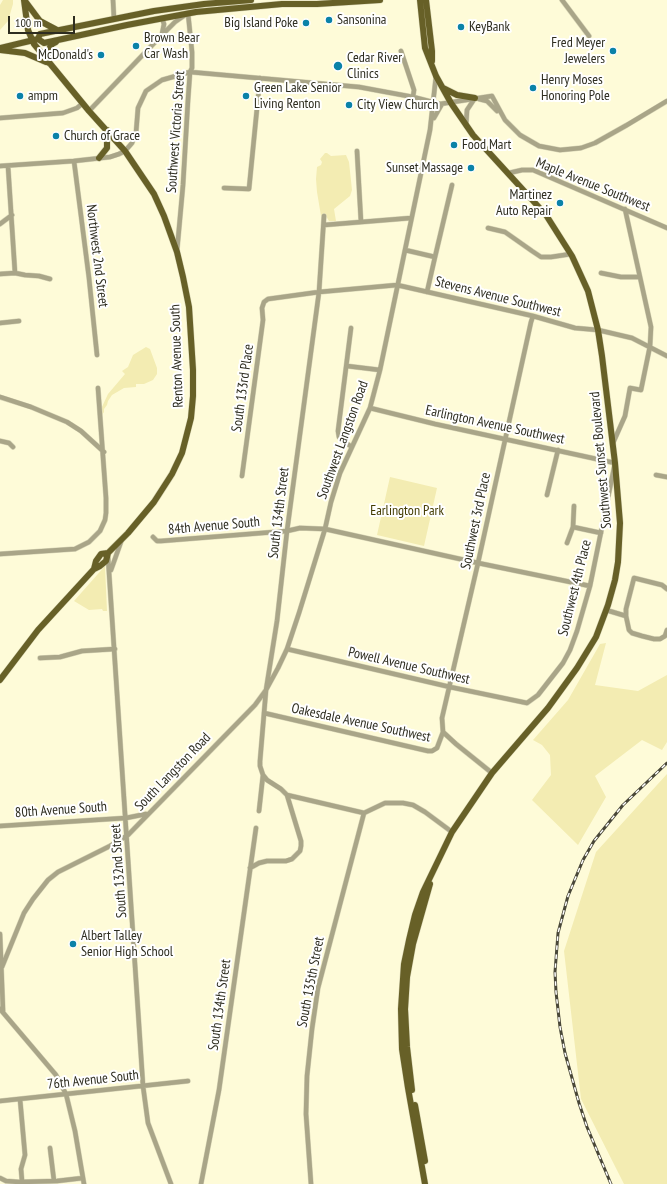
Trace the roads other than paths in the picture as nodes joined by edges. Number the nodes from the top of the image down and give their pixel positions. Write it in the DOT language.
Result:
graph roads {
  1 [pos="24,0"];
  2 [pos="113,0"];
  3 [pos="251,0"];
  4 [pos="380,0"];
  5 [pos="420,0"];
  6 [pos="426,0"];
  7 [pos="562,0"];
  8 [pos="302,2"];
  9 [pos="188,13"];
  10 [pos="162,18"];
  11 [pos="114,19"];
  12 [pos="57,30"];
  13 [pos="162,34"];
  14 [pos="589,36"];
  15 [pos="35,40"];
  16 [pos="59,40"];
  17 [pos="0,49"];
  18 [pos="401,51"];
  19 [pos="49,64"];
  20 [pos="432,65"];
  21 [pos="190,72"];
  22 [pos="436,76"];
  23 [pos="260,78"];
  24 [pos="443,88"];
  25 [pos="413,97"];
  26 [pos="475,98"];
  27 [pos="667,100"];
  28 [pos="83,103"];
  29 [pos="434,103"];
  30 [pos="451,103"];
  31 [pos="442,104"];
  32 [pos="89,111"];
  33 [pos="501,114"];
  34 [pos="0,118"];
  35 [pos="432,121"];
  36 [pos="466,126"];
  37 [pos="106,130"];
  38 [pos="125,151"];
  39 [pos="357,151"];
  40 [pos="99,158"];
  41 [pos="74,160"];
  42 [pos="0,166"];
  43 [pos="8,166"];
  44 [pos="509,173"];
  45 [pos="452,185"];
  46 [pos="224,188"];
  47 [pos="625,209"];
  48 [pos="12,215"];
  49 [pos="324,216"];
  50 [pos="411,218"];
  51 [pos="361,222"];
  52 [pos="0,224"];
  53 [pos="324,225"];
  54 [pos="488,228"];
  55 [pos="667,228"];
  56 [pos="405,250"];
  57 [pos="177,252"];
  58 [pos="571,254"];
  59 [pos="435,258"];
  60 [pos="15,272"];
  61 [pos="601,273"];
  62 [pos="0,274"];
  63 [pos="640,277"];
  64 [pos="50,279"];
  65 [pos="397,285"];
  66 [pos="319,292"];
  67 [pos="427,292"];
  68 [pos="264,302"];
  69 [pos="533,316"];
  70 [pos="19,321"];
  71 [pos="0,323"];
  72 [pos="351,328"];
  73 [pos="598,330"];
  74 [pos="650,346"];
  75 [pos="97,355"];
  76 [pos="667,356"];
  77 [pos="347,366"];
  78 [pos="380,370"];
  79 [pos="98,388"];
  80 [pos="0,397"];
  81 [pos="370,408"];
  82 [pos="505,438"];
  83 [pos="0,441"];
  84 [pos="613,443"];
  85 [pos="13,447"];
  86 [pos="352,447"];
  87 [pos="558,450"];
  88 [pos="104,452"];
  89 [pos="615,463"];
  90 [pos="656,475"];
  91 [pos="242,476"];
  92 [pos="667,477"];
  93 [pos="547,495"];
  94 [pos="574,506"];
  95 [pos="573,527"];
  96 [pos="325,529"];
  97 [pos="287,531"];
  98 [pos="601,533"];
  99 [pos="153,537"];
  100 [pos="123,538"];
  101 [pos="567,543"];
  102 [pos="108,553"];
  103 [pos="0,554"];
  104 [pos="478,563"];
  105 [pos="110,574"];
  106 [pos="590,586"];
  107 [pos="667,589"];
  108 [pos="606,610"];
  109 [pos="626,616"];
  110 [pos="667,630"];
  111 [pos="115,649"];
  112 [pos="287,649"];
  113 [pos="40,658"];
  114 [pos="0,680"];
  115 [pos="450,687"];
  116 [pos="266,690"];
  117 [pos="527,703"];
  118 [pos="264,713"];
  119 [pos="443,732"];
  120 [pos="492,773"];
  121 [pos="263,775"];
  122 [pos="287,795"];
  123 [pos="259,812"];
  124 [pos="364,813"];
  125 [pos="148,814"];
  126 [pos="126,818"];
  127 [pos="0,826"];
  128 [pos="256,828"];
  129 [pos="452,832"];
  130 [pos="128,834"];
  131 [pos="250,868"];
  132 [pos="433,873"];
  133 [pos="0,934"];
  134 [pos="2,967"];
  135 [pos="1,1010"];
  136 [pos="188,1081"];
  137 [pos="143,1086"];
  138 [pos="66,1094"];
  139 [pos="20,1099"];
  140 [pos="0,1101"];
  141 [pos="50,1148"];
  142 [pos="0,1178"];
  143 [pos="83,1178"];
  144 [pos="22,1181"];
  145 [pos="54,1181"];
  146 [pos="84,1184"];
  147 [pos="171,1184"];
  148 [pos="201,1184"];
  149 [pos="311,1184"];
  150 [pos="425,1184"];
  151 [pos="429,1184"];
  1 -- 12 [label="main road"];
  1 -- 15 [label="main road"];
  2 -- 11 [label="street"];
  3 -- 11 [label="main road"];
  4 -- 8 [label="main road"];
  5 -- 20 [label="main road, Southwest Sunset Boulevard"];
  6 -- 20 [label="main road, Southwest Sunset Boulevard"];
  7 -- 14 [label="street"];
  8 -- 9 [label="main road"];
  9 -- 10 [label="main road"];
  9 -- 13 [label="street"];
  9 -- 21 [label="street, Southwest Victoria Street"];
  10 -- 13 [label="street"];
  10 -- 16 [label="main road"];
  11 -- 12 [label="main road"];
  12 -- 15 [label="main road"];
  13 -- 32 [label="street"];
  15 -- 16 [label="main road"];
  15 -- 17 [label="main road"];
  15 -- 19 [label="main road, Renton Avenue South"];
  16 -- 19 [label="main road"];
  17 -- 19 [label="main road"];
  18 -- 25 [label="street"];
  19 -- 28 [label="main road, Renton Avenue South"];
  20 -- 22 [label="main road, Southwest Sunset Boulevard"];
  21 -- 23 [label="street"];
  21 -- 38 [label="street"];
  21 -- 57 [label="street, Southwest Victoria Street"];
  22 -- 24 [label="main road, Southwest Sunset Boulevard"];
  22 -- 29 [label="street, Southwest Langston Road"];
  23 -- 25 [label="street"];
  23 -- 46 [label="street"];
  24 -- 26 [label="main road"];
  24 -- 30 [label="main road, Southwest Sunset Boulevard"];
  25 -- 29 [label="street"];
  26 -- 30 [label="street"];
  26 -- 33 [label="street"];
  26 -- 33 [label="street"];
  26 -- 36 [label="street"];
  27 -- 33 [label="street"];
  28 -- 32 [label="main road, Renton Avenue South"];
  28 -- 34 [label="street"];
  29 -- 31 [label="street"];
  29 -- 35 [label="street, Southwest Langston Road"];
  30 -- 31 [label="street"];
  30 -- 36 [label="main road, Southwest Sunset Boulevard"];
  31 -- 35 [label="street, Southwest Langston Road"];
  32 -- 37 [label="main road, Renton Avenue South"];
  35 -- 50 [label="street, Southwest Langston Road"];
  36 -- 44 [label="main road, Southwest Sunset Boulevard"];
  37 -- 38 [label="main road, Renton Avenue South"];
  37 -- 40 [label="main road"];
  38 -- 40 [label="street"];
  38 -- 57 [label="main road, Renton Avenue South"];
  39 -- 51 [label="street"];
  40 -- 41 [label="street"];
  41 -- 43 [label="street"];
  41 -- 75 [label="street, Northwest 2nd Street"];
  42 -- 43 [label="street"];
  43 -- 48 [label="street"];
  44 -- 47 [label="street, Maple Avenue Southwest"];
  44 -- 58 [label="main road, Southwest Sunset Boulevard"];
  45 -- 59 [label="street"];
  47 -- 55 [label="street, Maple Avenue Southwest"];
  47 -- 63 [label="street"];
  48 -- 52 [label="street"];
  48 -- 60 [label="street"];
  49 -- 53 [label="street, South 134th Street"];
  50 -- 51 [label="street"];
  50 -- 56 [label="street, Southwest Langston Road"];
  51 -- 53 [label="street"];
  53 -- 66 [label="street, South 134th Street"];
  54 -- 58 [label="street"];
  56 -- 59 [label="street"];
  56 -- 65 [label="street, Southwest Langston Road"];
  57 -- 100 [label="main road, Renton Avenue South"];
  58 -- 73 [label="main road, Southwest Sunset Boulevard"];
  59 -- 67 [label="street"];
  60 -- 62 [label="street"];
  60 -- 64 [label="street"];
  61 -- 63 [label="street"];
  63 -- 74 [label="street"];
  65 -- 66 [label="street, Stevens Avenue Southwest"];
  65 -- 67 [label="street, Stevens Avenue Southwest"];
  65 -- 78 [label="street, Southwest Langston Road"];
  66 -- 68 [label="street, Stevens Avenue Southwest"];
  66 -- 97 [label="street, South 134th Street"];
  67 -- 69 [label="street, Stevens Avenue Southwest"];
  68 -- 91 [label="street, South 133rd Place"];
  69 -- 73 [label="street, Stevens Avenue Southwest"];
  69 -- 82 [label="street, Southwest 3rd Place"];
  70 -- 71 [label="street"];
  72 -- 77 [label="street"];
  73 -- 74 [label="street, Stevens Avenue Southwest"];
  73 -- 84 [label="main road, Southwest Sunset Boulevard"];
  74 -- 76 [label="street, Stevens Avenue Southwest"];
  74 -- 84 [label="street"];
  77 -- 78 [label="street"];
  77 -- 86 [label="street"];
  78 -- 81 [label="street, Southwest Langston Road"];
  79 -- 88 [label="street"];
  80 -- 88 [label="street"];
  81 -- 82 [label="street, Earlington Avenue Southwest"];
  81 -- 86 [label="street, Southwest Langston Road"];
  82 -- 87 [label="street, Earlington Avenue Southwest"];
  82 -- 104 [label="street, Southwest 3rd Place"];
  83 -- 85 [label="street"];
  84 -- 89 [label="main road, Southwest Sunset Boulevard"];
  86 -- 96 [label="street, Southwest Langston Road"];
  87 -- 89 [label="street, Earlington Avenue Southwest"];
  87 -- 93 [label="street"];
  88 -- 103 [label="street"];
  89 -- 98 [label="street, Southwest 4th Place"];
  89 -- 108 [label="main road, Southwest Sunset Boulevard"];
  90 -- 92 [label="street"];
  94 -- 95 [label="street"];
  95 -- 98 [label="street"];
  95 -- 101 [label="street"];
  96 -- 97 [label="street, 84th Avenue South"];
  96 -- 104 [label="street, 84th Avenue South"];
  96 -- 112 [label="street, Southwest Langston Road"];
  97 -- 99 [label="street, 84th Avenue South"];
  97 -- 116 [label="street, South 134th Street"];
  98 -- 106 [label="street, Southwest 4th Place"];
  100 -- 102 [label="main road, Renton Avenue South"];
  100 -- 105 [label="street"];
  102 -- 105 [label="street, South 132nd Street"];
  102 -- 114 [label="main road, Renton Avenue South"];
  104 -- 106 [label="street, 84th Avenue South"];
  104 -- 115 [label="street, Southwest 3rd Place"];
  105 -- 111 [label="street, South 132nd Street"];
  106 -- 117 [label="street, Southwest 4th Place"];
  107 -- 109 [label="street"];
  108 -- 109 [label="street"];
  108 -- 120 [label="main road, Southwest Sunset Boulevard"];
  109 -- 110 [label="street"];
  111 -- 113 [label="street"];
  111 -- 126 [label="street, South 132nd Street"];
  112 -- 115 [label="street, Powell Avenue Southwest"];
  112 -- 116 [label="street, Southwest Langston Road"];
  115 -- 117 [label="street, Powell Avenue Southwest"];
  115 -- 119 [label="street, Southwest 3rd Place"];
  116 -- 118 [label="street, South 134th Street"];
  116 -- 125 [label="street, South Langston Road"];
  118 -- 119 [label="street, Oakesdale Avenue Southwest"];
  118 -- 121 [label="street, South 134th Street"];
  119 -- 120 [label="street"];
  120 -- 129 [label="main road, Southwest Sunset Boulevard"];
  121 -- 122 [label="street"];
  121 -- 123 [label="street, South 134th Street"];
  122 -- 124 [label="street"];
  122 -- 131 [label="street"];
  124 -- 129 [label="street"];
  124 -- 149 [label="street, South 135th Street"];
  125 -- 126 [label="street, 80th Avenue South"];
  125 -- 130 [label="street, South Langston Road"];
  126 -- 127 [label="street, 80th Avenue South"];
  126 -- 130 [label="street, South 132nd Street"];
  128 -- 131 [label="street, South 134th Street"];
  129 -- 132 [label="main road, Southwest Sunset Boulevard"];
  130 -- 134 [label="street, South Langston Road"];
  130 -- 137 [label="street, South 132nd Street"];
  131 -- 148 [label="street, South 134th Street"];
  132 -- 150 [label="main road, Southwest Sunset Boulevard"];
  132 -- 151 [label="main road, Southwest Sunset Boulevard"];
  133 -- 134 [label="street"];
  134 -- 135 [label="street"];
  135 -- 138 [label="street"];
  136 -- 137 [label="street, 76th Avenue South"];
  137 -- 138 [label="street, 76th Avenue South"];
  137 -- 147 [label="street, South 132nd Street"];
  138 -- 139 [label="street, 76th Avenue South"];
  138 -- 143 [label="street"];
  139 -- 140 [label="street, 76th Avenue South"];
  139 -- 144 [label="street"];
  141 -- 145 [label="street"];
  142 -- 144 [label="street"];
  143 -- 145 [label="street"];
  143 -- 146 [label="street"];
  144 -- 145 [label="street"];
}
